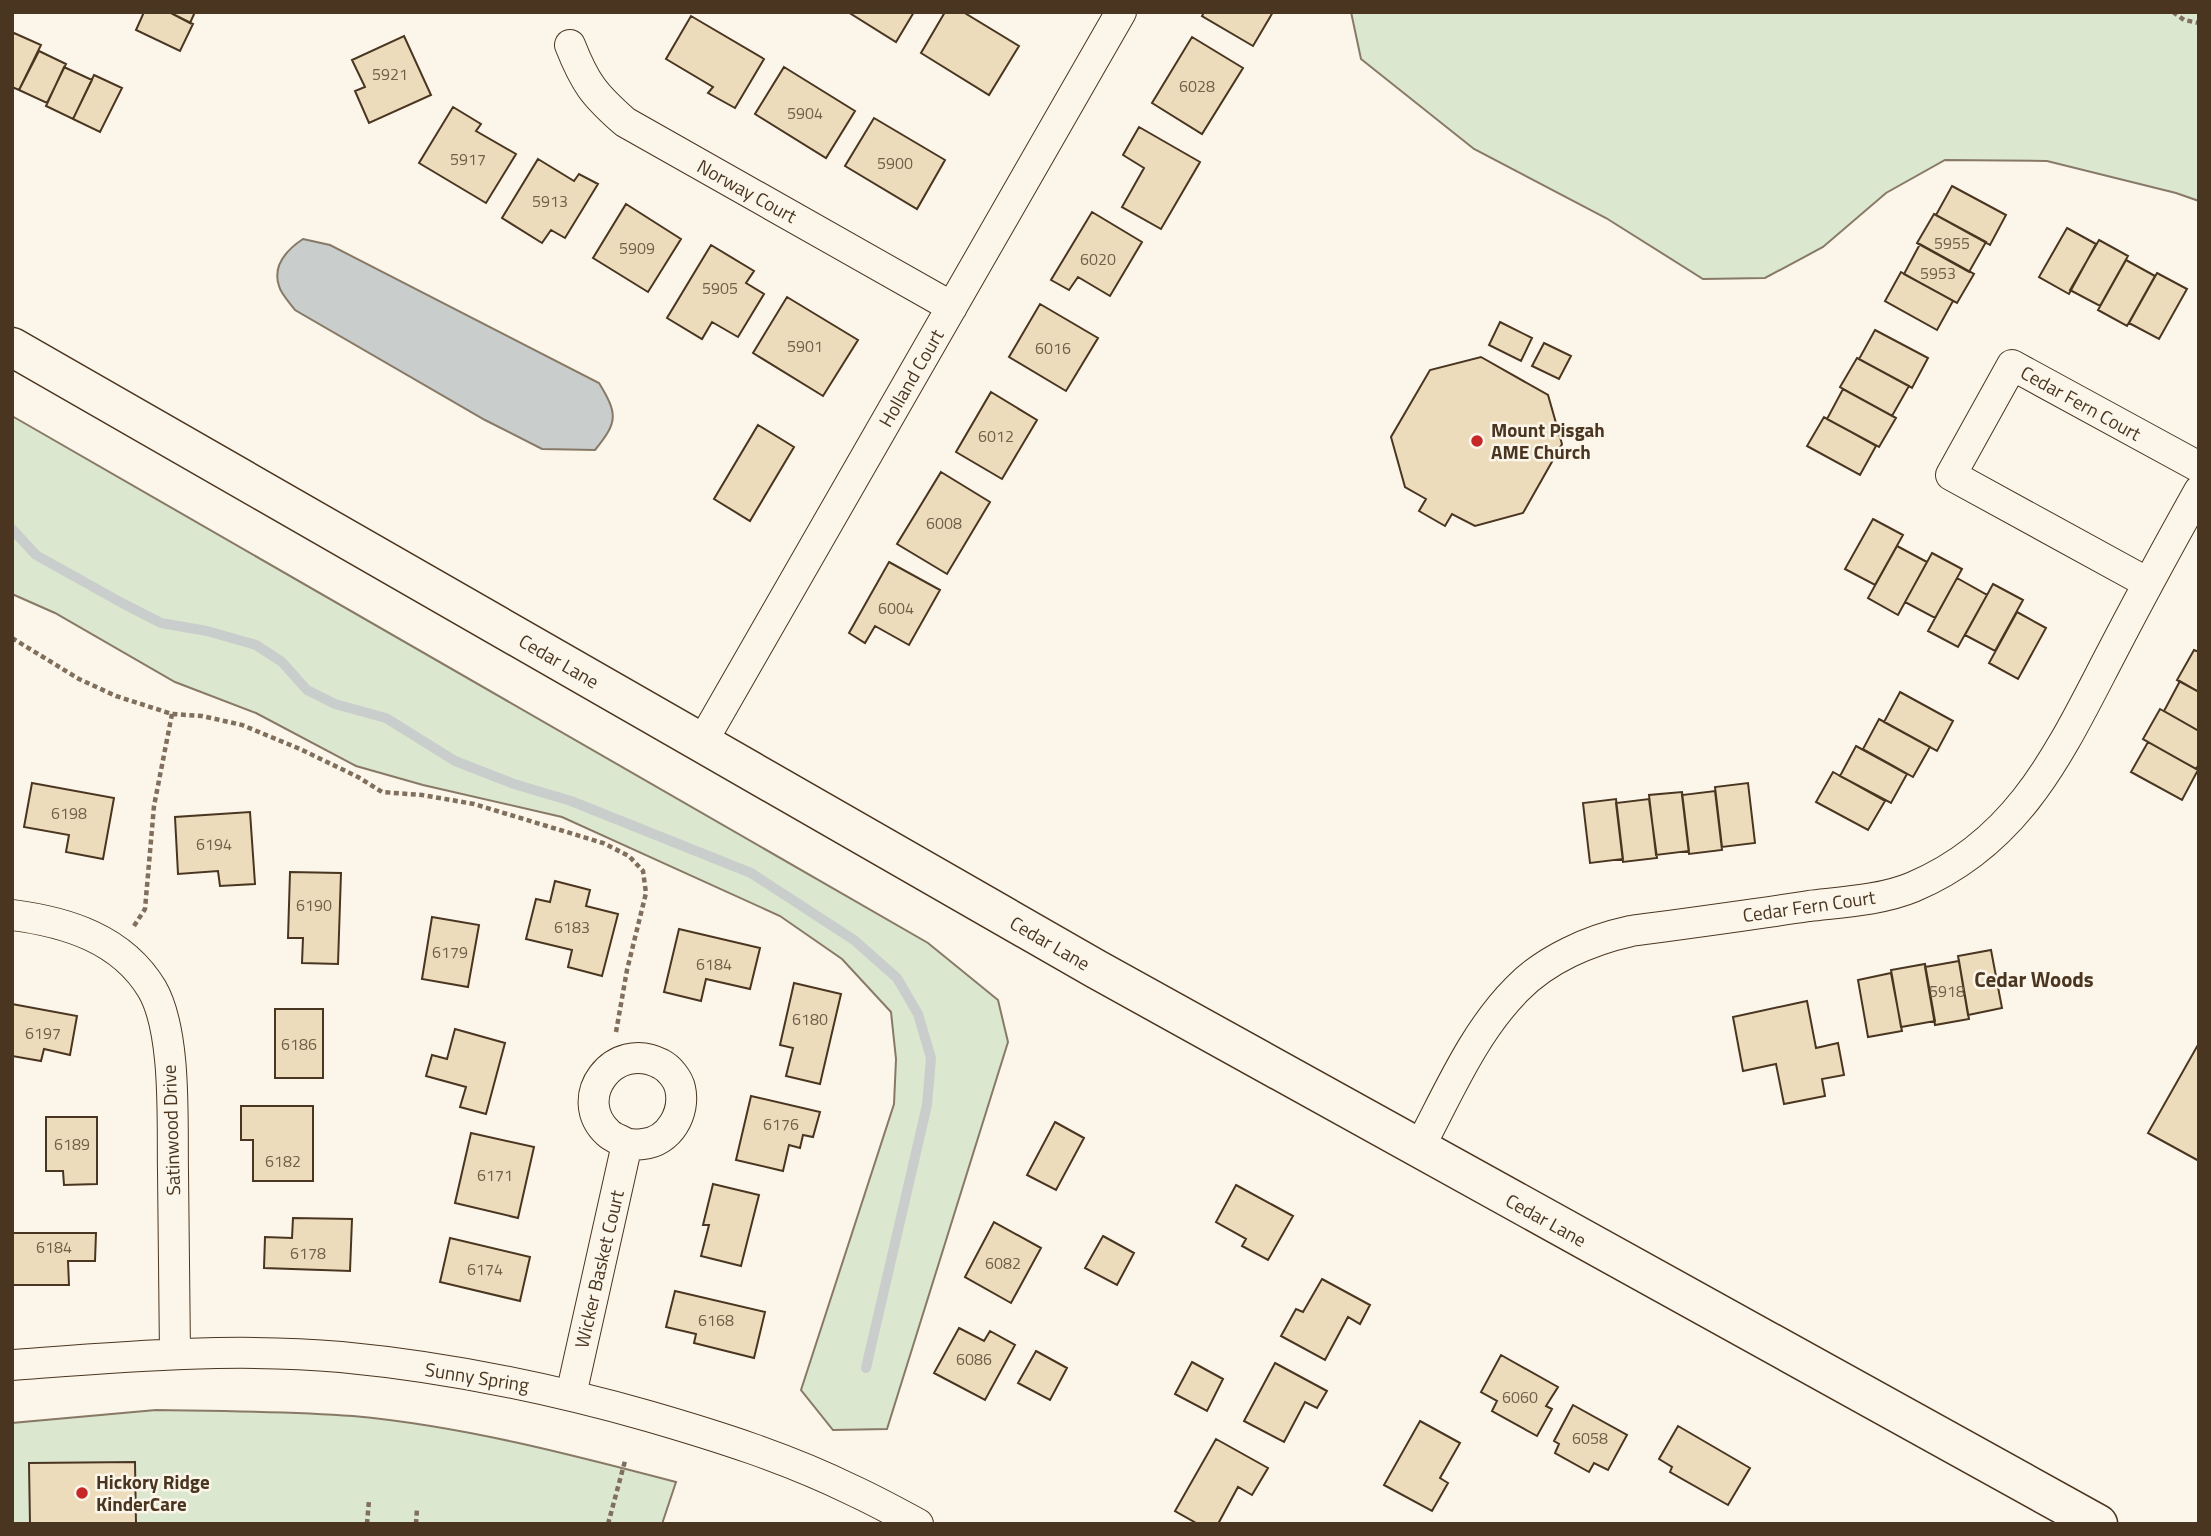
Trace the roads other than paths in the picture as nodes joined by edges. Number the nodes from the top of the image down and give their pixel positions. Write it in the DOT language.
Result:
graph roads {
  1 [pos="1113,15"];
  2 [pos="570,45"];
  3 [pos="952,306"];
  4 [pos="12,346"];
  5 [pos="2199,467"];
  6 [pos="2199,491"];
  7 [pos="2148,583"];
  8 [pos="701,744"];
  9 [pos="12,915"];
  10 [pos="627,1143"];
  11 [pos="1418,1150"];
  12 [pos="175,1353"];
  13 [pos="12,1365"];
  14 [pos="570,1395"];
  15 [pos="918,1524"];
  16 [pos="2098,1524"];
  1 -- 3 [label="street, Holland Court"];
  2 -- 3 [label="street, Norway Court"];
  3 -- 8 [label="street, Holland Court"];
  4 -- 8 [label="main road, Cedar Lane"];
  5 -- 7 [label="street, Cedar Fern Court"];
  6 -- 7 [label="street, Cedar Fern Court"];
  7 -- 11 [label="street, Cedar Fern Court"];
  8 -- 11 [label="main road, Cedar Lane"];
  9 -- 12 [label="street, Satinwood Drive"];
  10 -- 10 [label="street"];
  10 -- 14 [label="street, Wicker Basket Court"];
  11 -- 16 [label="main road, Cedar Lane"];
  12 -- 13 [label="street, Sunny Spring"];
  12 -- 14 [label="street, Sunny Spring"];
  14 -- 15 [label="street, Sunny Spring"];
}
